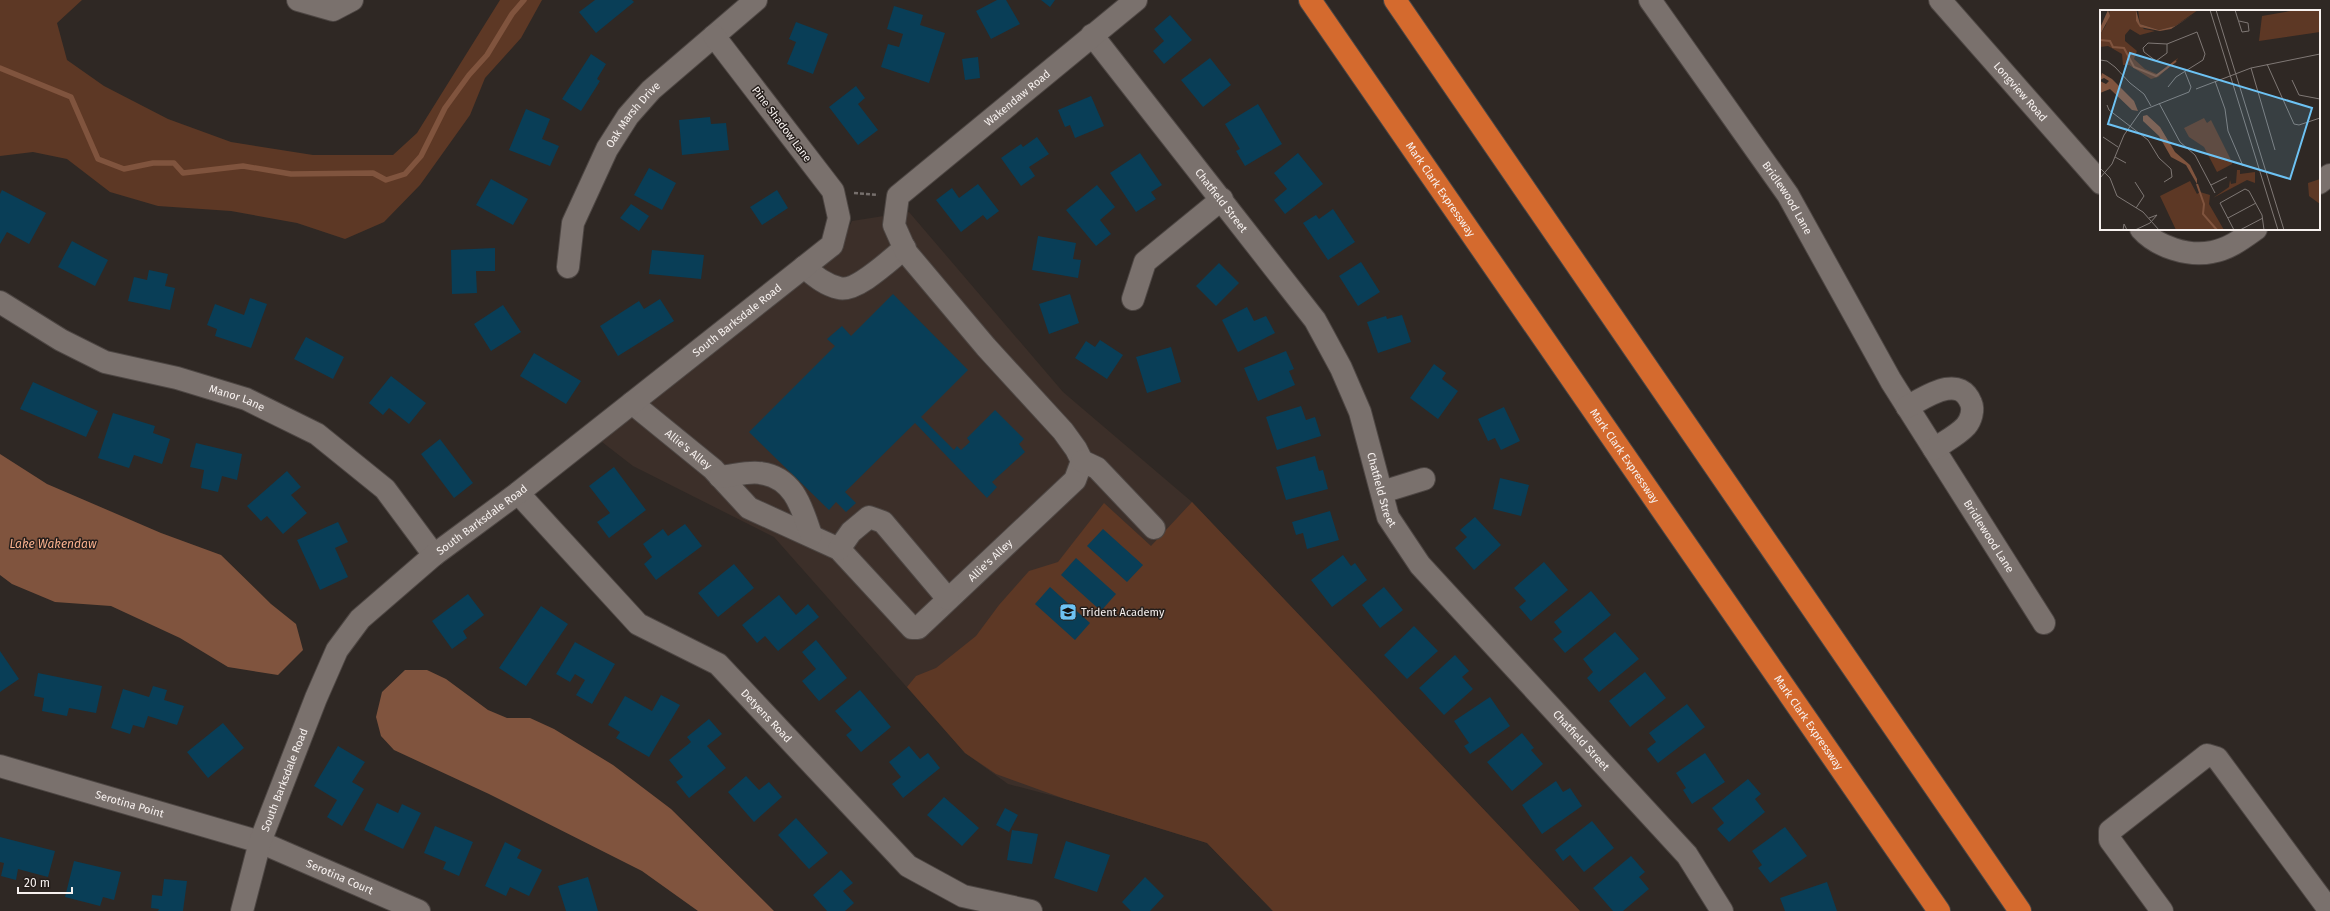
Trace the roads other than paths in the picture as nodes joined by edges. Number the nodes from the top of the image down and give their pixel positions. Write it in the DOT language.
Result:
graph roads {
  1 [pos="298,0"];
  2 [pos="352,0"];
  3 [pos="756,0"];
  4 [pos="1136,0"];
  5 [pos="1310,0"];
  6 [pos="1395,0"];
  7 [pos="1650,0"];
  8 [pos="1940,0"];
  9 [pos="1092,35"];
  10 [pos="714,36"];
  11 [pos="2330,175"];
  12 [pos="2100,182"];
  13 [pos="2320,182"];
  14 [pos="1222,199"];
  15 [pos="839,218"];
  16 [pos="2142,230"];
  17 [pos="2255,230"];
  18 [pos="905,248"];
  19 [pos="568,267"];
  20 [pos="804,268"];
  21 [pos="1133,299"];
  22 [pos="0,302"];
  23 [pos="632,403"];
  24 [pos="1907,407"];
  25 [pos="1934,449"];
  26 [pos="1082,461"];
  27 [pos="720,477"];
  28 [pos="1424,479"];
  29 [pos="1382,492"];
  30 [pos="518,493"];
  31 [pos="1154,528"];
  32 [pos="811,535"];
  33 [pos="839,549"];
  34 [pos="434,556"];
  35 [pos="948,599"];
  36 [pos="2044,623"];
  37 [pos="0,766"];
  38 [pos="260,842"];
  39 [pos="2321,908"];
  40 [pos="242,911"];
  41 [pos="420,911"];
  42 [pos="1030,911"];
  43 [pos="1722,911"];
  44 [pos="1939,911"];
  45 [pos="2020,911"];
  46 [pos="2162,911"];
  1 -- 2 [label="street"];
  3 -- 10 [label="street, Oak Marsh Drive"];
  4 -- 9 [label="street, Wakendaw Road"];
  5 -- 44 [label="highway, Mark Clark Expressway"];
  6 -- 45 [label="highway"];
  7 -- 24 [label="street, Bridlewood Lane"];
  8 -- 12 [label="street, Longview Road"];
  9 -- 14 [label="street, Chatfield Street"];
  9 -- 18 [label="street, Wakendaw Road"];
  10 -- 15 [label="street, Pine Shadow Lane"];
  10 -- 19 [label="street, Oak Marsh Drive"];
  11 -- 13 [label="street"];
  14 -- 21 [label="street"];
  14 -- 29 [label="street, Chatfield Street"];
  15 -- 20 [label="street, South Barksdale Road"];
  16 -- 17 [label="street"];
  18 -- 20 [label="street"];
  18 -- 26 [label="street"];
  20 -- 23 [label="street, South Barksdale Road"];
  22 -- 34 [label="street, Manor Lane"];
  23 -- 27 [label="street, Allie's Alley"];
  23 -- 30 [label="street, South Barksdale Road"];
  24 -- 25 [label="street, Bridlewood Lane"];
  24 -- 25 [label="street"];
  25 -- 36 [label="street, Bridlewood Lane"];
  26 -- 31 [label="street"];
  26 -- 35 [label="street, Allie's Alley"];
  27 -- 32 [label="street, Allie's Alley"];
  27 -- 32 [label="street"];
  28 -- 29 [label="street"];
  29 -- 43 [label="street, Chatfield Street"];
  30 -- 34 [label="street, South Barksdale Road"];
  30 -- 42 [label="street, Detyens Road"];
  32 -- 33 [label="street, Allie's Alley"];
  33 -- 35 [label="street, Allie's Alley"];
  33 -- 35 [label="street"];
  34 -- 38 [label="street, South Barksdale Road"];
  37 -- 38 [label="street, Serotina Point"];
  38 -- 40 [label="street, South Barksdale Road"];
  38 -- 41 [label="street, Serotina Court"];
  39 -- 46 [label="street"];
}
